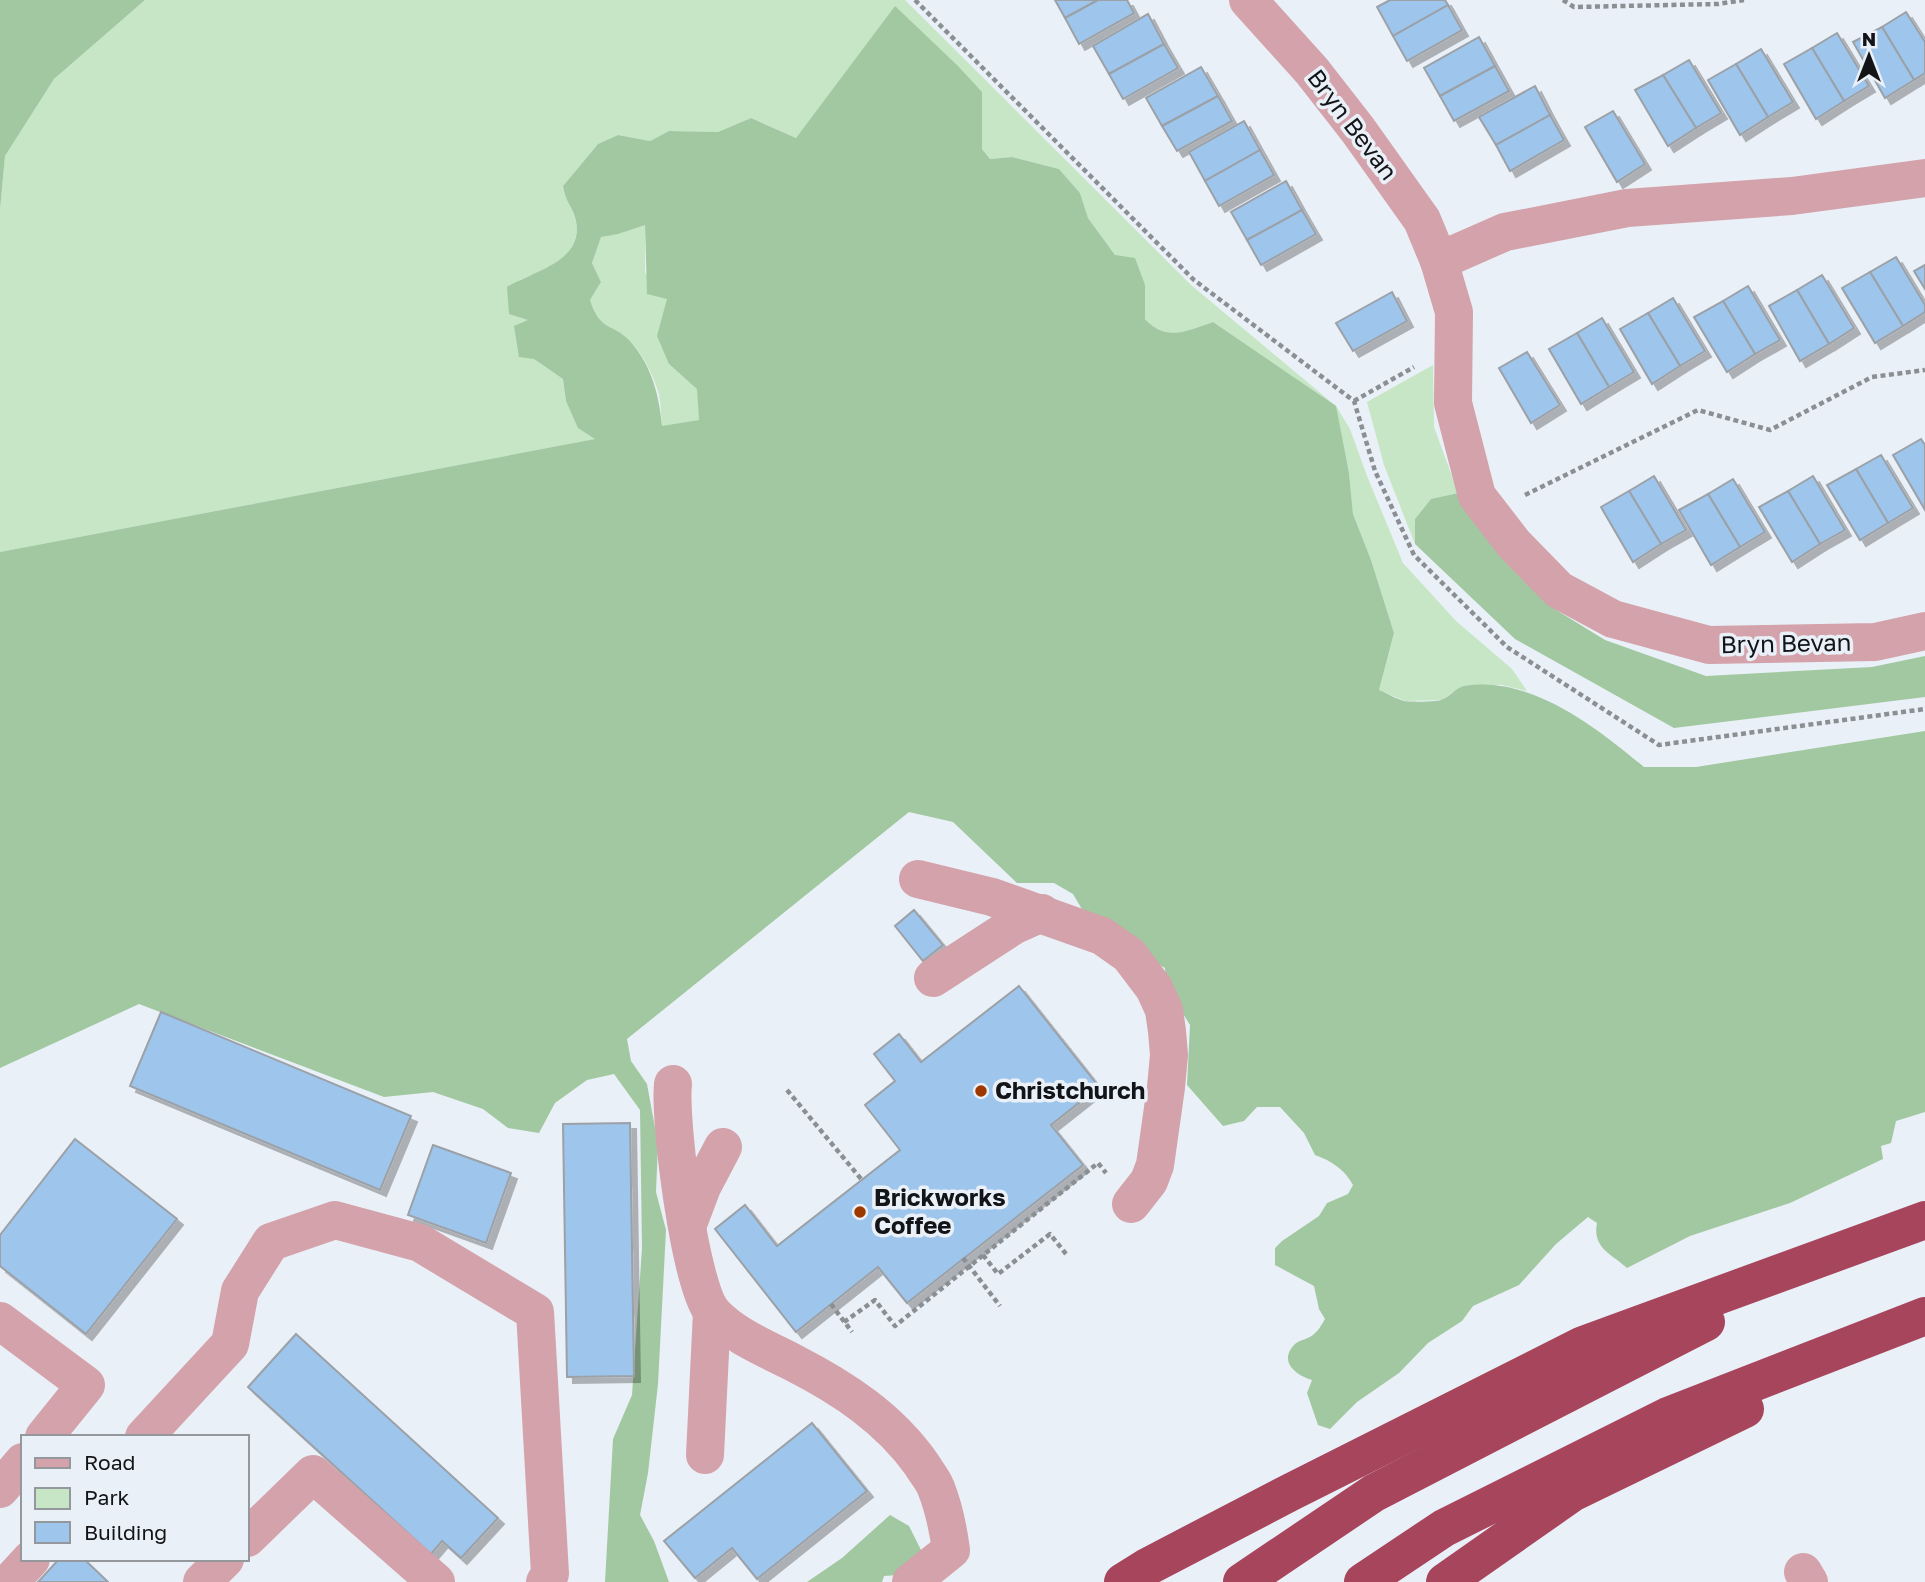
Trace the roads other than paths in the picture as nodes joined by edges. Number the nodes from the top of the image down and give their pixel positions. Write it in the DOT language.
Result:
graph roads {
  1 [pos="1248,0"];
  2 [pos="1925,178"];
  3 [pos="1439,261"];
  4 [pos="1925,631"];
  5 [pos="918,879"];
  6 [pos="1042,913"];
  7 [pos="933,978"];
  8 [pos="673,1083"];
  9 [pos="723,1147"];
  10 [pos="1131,1204"];
  11 [pos="1925,1220"];
  12 [pos="688,1226"];
  13 [pos="1856,1244"];
  14 [pos="712,1312"];
  15 [pos="1925,1316"];
  16 [pos="0,1321"];
  17 [pos="1878,1333"];
  18 [pos="46,1435"];
  19 [pos="146,1435"];
  20 [pos="705,1455"];
  21 [pos="21,1464"];
  22 [pos="0,1489"];
  23 [pos="248,1537"];
  24 [pos="29,1561"];
  25 [pos="223,1561"];
  26 [pos="1457,1573"];
  27 [pos="10,1582"];
  28 [pos="202,1582"];
  29 [pos="436,1582"];
  30 [pos="545,1582"];
  31 [pos="911,1582"];
  32 [pos="1123,1582"];
  33 [pos="1242,1582"];
  34 [pos="1363,1582"];
  1 -- 3 [label="street, Bryn Bevan"];
  2 -- 3 [label="street"];
  3 -- 4 [label="street, Bryn Bevan"];
  5 -- 6 [label="street"];
  6 -- 7 [label="street"];
  6 -- 10 [label="street"];
  8 -- 12 [label="street"];
  9 -- 12 [label="street"];
  11 -- 13 [label="highway"];
  12 -- 14 [label="street"];
  13 -- 32 [label="highway"];
  13 -- 33 [label="highway"];
  14 -- 20 [label="street"];
  14 -- 31 [label="street"];
  15 -- 17 [label="highway"];
  16 -- 18 [label="street"];
  17 -- 26 [label="highway"];
  17 -- 34 [label="highway"];
  19 -- 30 [label="street"];
  21 -- 22 [label="street"];
  23 -- 29 [label="street"];
  24 -- 27 [label="street"];
  25 -- 28 [label="street"];
}
